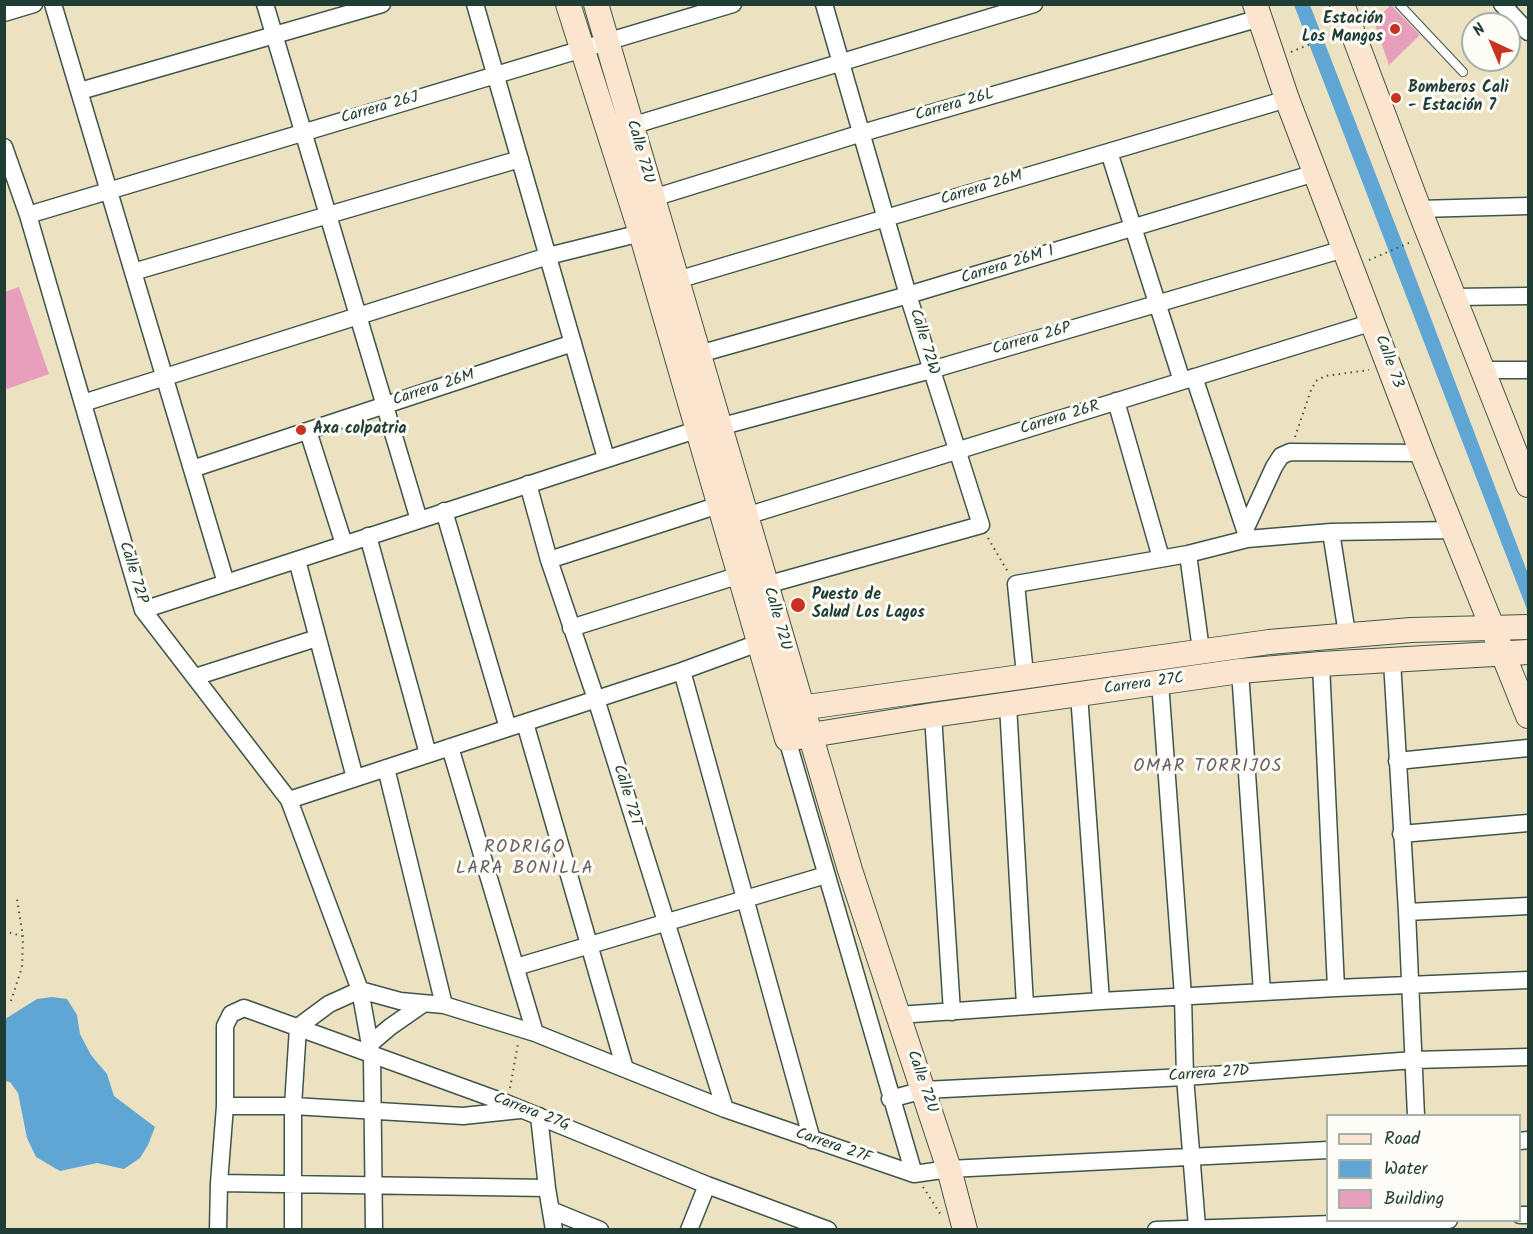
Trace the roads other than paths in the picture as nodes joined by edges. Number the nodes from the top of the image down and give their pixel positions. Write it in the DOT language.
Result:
graph roads {
  1 [pos="34,4"];
  2 [pos="53,4"];
  3 [pos="265,4"];
  4 [pos="382,4"];
  5 [pos="475,4"];
  6 [pos="568,4"];
  7 [pos="596,4"];
  8 [pos="733,4"];
  9 [pos="824,4"];
  10 [pos="1034,4"];
  11 [pos="1399,4"];
  12 [pos="1502,4"];
  13 [pos="1257,11"];
  14 [pos="4,13"];
  15 [pos="1345,15"];
  16 [pos="1528,32"];
  17 [pos="274,35"];
  18 [pos="606,41"];
  19 [pos="582,48"];
  20 [pos="840,62"];
  21 [pos="1461,70"];
  22 [pos="496,76"];
  23 [pos="80,91"];
  24 [pos="1287,99"];
  25 [pos="631,126"];
  26 [pos="303,131"];
  27 [pos="862,133"];
  28 [pos="4,147"];
  29 [pos="1109,152"];
  30 [pos="520,159"];
  31 [pos="1315,173"];
  32 [pos="108,190"];
  33 [pos="653,198"];
  34 [pos="1528,206"];
  35 [pos="1419,209"];
  36 [pos="28,215"];
  37 [pos="328,215"];
  38 [pos="887,218"];
  39 [pos="1132,228"];
  40 [pos="640,233"];
  41 [pos="1344,249"];
  42 [pos="548,256"];
  43 [pos="133,272"];
  44 [pos="677,280"];
  45 [pos="908,295"];
  46 [pos="1528,296"];
  47 [pos="1454,297"];
  48 [pos="1158,304"];
  49 [pos="358,316"];
  50 [pos="1373,322"];
  51 [pos="573,343"];
  52 [pos="699,354"];
  53 [pos="931,370"];
  54 [pos="1483,370"];
  55 [pos="1528,370"];
  56 [pos="164,377"];
  57 [pos="1188,379"];
  58 [pos="1116,401"];
  59 [pos="83,403"];
  60 [pos="385,405"];
  61 [pos="708,428"];
  62 [pos="308,431"];
  63 [pos="1521,449"];
  64 [pos="957,451"];
  65 [pos="1422,453"];
  66 [pos="606,458"];
  67 [pos="192,469"];
  68 [pos="528,483"];
  69 [pos="1528,485"];
  70 [pos="719,506"];
  71 [pos="444,511"];
  72 [pos="746,516"];
  73 [pos="419,520"];
  74 [pos="1454,530"];
  75 [pos="1331,532"];
  76 [pos="1246,534"];
  77 [pos="368,536"];
  78 [pos="344,544"];
  79 [pos="1188,554"];
  80 [pos="1161,558"];
  81 [pos="297,560"];
  82 [pos="549,560"];
  83 [pos="740,575"];
  84 [pos="226,583"];
  85 [pos="766,585"];
  86 [pos="143,610"];
  87 [pos="1492,627"];
  88 [pos="1524,627"];
  89 [pos="571,628"];
  90 [pos="1347,634"];
  91 [pos="317,638"];
  92 [pos="761,642"];
  93 [pos="1201,650"];
  94 [pos="1528,652"];
  95 [pos="1503,654"];
  96 [pos="1392,660"];
  97 [pos="1321,664"];
  98 [pos="682,671"];
  99 [pos="1240,671"];
  100 [pos="1025,675"];
  101 [pos="195,677"];
  102 [pos="1160,682"];
  103 [pos="1079,694"];
  104 [pos="596,699"];
  105 [pos="1008,705"];
  106 [pos="791,709"];
  107 [pos="933,715"];
  108 [pos="1528,716"];
  109 [pos="525,723"];
  110 [pos="508,728"];
  111 [pos="812,734"];
  112 [pos="788,739"];
  113 [pos="450,747"];
  114 [pos="1528,748"];
  115 [pos="428,754"];
  116 [pos="1397,760"];
  117 [pos="386,768"];
  118 [pos="355,778"];
  119 [pos="288,800"];
  120 [pos="1528,824"];
  121 [pos="1401,834"];
  122 [pos="826,875"];
  123 [pos="744,900"];
  124 [pos="1528,906"];
  125 [pos="1407,912"];
  126 [pos="666,924"];
  127 [pos="590,945"];
  128 [pos="516,967"];
  129 [pos="1528,980"];
  130 [pos="1410,986"];
  131 [pos="1336,988"];
  132 [pos="360,990"];
  133 [pos="1262,992"];
  134 [pos="1183,996"];
  135 [pos="1101,1000"];
  136 [pos="423,1004"];
  137 [pos="444,1005"];
  138 [pos="1025,1005"];
  139 [pos="952,1012"];
  140 [pos="898,1015"];
  141 [pos="298,1027"];
  142 [pos="527,1031"];
  143 [pos="371,1050"];
  144 [pos="1528,1057"];
  145 [pos="1414,1060"];
  146 [pos="625,1069"];
  147 [pos="1185,1077"];
  148 [pos="924,1090"];
  149 [pos="890,1099"];
  150 [pos="225,1106"];
  151 [pos="293,1106"];
  152 [pos="725,1109"];
  153 [pos="522,1110"];
  154 [pos="373,1112"];
  155 [pos="1416,1114"];
  156 [pos="539,1116"];
  157 [pos="812,1140"];
  158 [pos="1326,1150"];
  159 [pos="1191,1156"];
  160 [pos="949,1169"];
  161 [pos="914,1174"];
  162 [pos="219,1183"];
  163 [pos="293,1184"];
  164 [pos="373,1185"];
  165 [pos="707,1185"];
  166 [pos="547,1188"];
  167 [pos="551,1210"];
  168 [pos="1440,1222"];
  169 [pos="1422,1224"];
  170 [pos="954,1226"];
  171 [pos="1197,1227"];
  172 [pos="218,1230"];
  173 [pos="293,1230"];
  174 [pos="374,1230"];
  175 [pos="554,1230"];
  176 [pos="600,1230"];
  177 [pos="689,1230"];
  178 [pos="828,1230"];
  179 [pos="1156,1230"];
  1 -- 14 [label="street"];
  2 -- 23 [label="street"];
  3 -- 17 [label="street"];
  4 -- 17 [label="street"];
  5 -- 22 [label="street"];
  6 -- 19 [label="street, Calle 72U"];
  7 -- 18 [label="street, Calle 72U"];
  8 -- 18 [label="street, Carrera 26J"];
  9 -- 20 [label="street, Calle 72W"];
  10 -- 20 [label="street"];
  11 -- 21 [label="lane"];
  12 -- 16 [label="street"];
  13 -- 24 [label="street, Calle 73"];
  13 -- 27 [label="street, Carrera 26L"];
  15 -- 35 [label="street"];
  17 -- 23 [label="street"];
  17 -- 26 [label="street"];
  18 -- 19 [label="street, Carrera 26J"];
  18 -- 25 [label="street, Calle 72U"];
  19 -- 22 [label="street, Carrera 26J"];
  19 -- 40 [label="street, Calle 72U"];
  20 -- 25 [label="street"];
  20 -- 27 [label="street, Calle 72W"];
  22 -- 26 [label="street, Carrera 26J"];
  22 -- 30 [label="street"];
  23 -- 32 [label="street"];
  24 -- 29 [label="street, Carrera 26M"];
  24 -- 31 [label="street, Calle 73"];
  25 -- 33 [label="street, Calle 72U"];
  26 -- 32 [label="street, Carrera 26J"];
  26 -- 37 [label="street"];
  27 -- 33 [label="street, Carrera 26L"];
  27 -- 38 [label="street, Calle 72W"];
  28 -- 36 [label="street, Calle 72P"];
  29 -- 38 [label="street, Carrera 26M"];
  29 -- 39 [label="street"];
  30 -- 37 [label="street"];
  30 -- 42 [label="street"];
  31 -- 39 [label="street, Carrera 26M 1"];
  31 -- 41 [label="street, Calle 73"];
  32 -- 36 [label="street, Carrera 26J"];
  32 -- 43 [label="street"];
  33 -- 44 [label="street, Calle 72U"];
  34 -- 35 [label="street"];
  35 -- 47 [label="street"];
  36 -- 59 [label="street, Calle 72P"];
  37 -- 43 [label="street"];
  37 -- 49 [label="street"];
  38 -- 44 [label="street, Carrera 26M"];
  38 -- 45 [label="street, Calle 72W"];
  39 -- 45 [label="street, Carrera 26M 1"];
  39 -- 48 [label="street"];
  40 -- 42 [label="street"];
  40 -- 61 [label="street, Calle 72U"];
  41 -- 48 [label="street, Carrera 26P"];
  41 -- 50 [label="street, Calle 73"];
  42 -- 49 [label="street"];
  42 -- 51 [label="street"];
  43 -- 56 [label="street"];
  44 -- 52 [label="street, Calle 72U"];
  45 -- 52 [label="street, Carrera 26M 1"];
  45 -- 53 [label="street, Calle 72W"];
  46 -- 47 [label="street"];
  47 -- 54 [label="street"];
  48 -- 53 [label="street, Carrera 26P"];
  48 -- 57 [label="street"];
  49 -- 56 [label="street"];
  49 -- 60 [label="street"];
  50 -- 57 [label="street, Carrera 26R"];
  50 -- 65 [label="street, Calle 73"];
  51 -- 60 [label="street, Carrera 26M"];
  51 -- 66 [label="street"];
  52 -- 61 [label="street, Calle 72U"];
  53 -- 61 [label="street, Carrera 26P"];
  53 -- 64 [label="street, Calle 72W"];
  54 -- 55 [label="street"];
  54 -- 63 [label="street"];
  56 -- 59 [label="street"];
  56 -- 67 [label="street"];
  57 -- 58 [label="street, Carrera 26R"];
  57 -- 76 [label="street"];
  58 -- 64 [label="street, Carrera 26R"];
  58 -- 80 [label="street"];
  59 -- 86 [label="street, Calle 72P"];
  60 -- 62 [label="street, Carrera 26M"];
  60 -- 73 [label="street"];
  61 -- 66 [label="street, Carrera 26P"];
  61 -- 70 [label="street, Calle 72U"];
  61 -- 72 [label="street, Calle 72U"];
  62 -- 67 [label="street, Carrera 26M"];
  62 -- 78 [label="street"];
  63 -- 69 [label="street"];
  64 -- 72 [label="street, Carrera 26R"];
  64 -- 85 [label="street, Calle 72W"];
  65 -- 74 [label="street, Calle 73"];
  65 -- 76 [label="street"];
  66 -- 68 [label="street, Carrera 26P"];
  67 -- 84 [label="street"];
  68 -- 71 [label="street, Carrera 26P"];
  68 -- 82 [label="street, Calle 72T"];
  70 -- 82 [label="street"];
  70 -- 83 [label="street, Calle 72U"];
  71 -- 73 [label="street, Carrera 26P"];
  71 -- 110 [label="street"];
  72 -- 85 [label="street, Calle 72U"];
  73 -- 77 [label="street, Carrera 26P"];
  74 -- 75 [label="street"];
  74 -- 87 [label="street, Calle 73"];
  75 -- 76 [label="street"];
  75 -- 90 [label="street"];
  76 -- 79 [label="street"];
  77 -- 78 [label="street, Carrera 26P"];
  77 -- 115 [label="street"];
  78 -- 81 [label="street, Carrera 26P"];
  79 -- 80 [label="street"];
  79 -- 93 [label="street"];
  80 -- 100 [label="street"];
  81 -- 84 [label="street, Carrera 26P"];
  81 -- 91 [label="street"];
  82 -- 89 [label="street, Calle 72T"];
  83 -- 89 [label="street"];
  83 -- 92 [label="street, Calle 72U"];
  84 -- 86 [label="street, Carrera 26P"];
  85 -- 106 [label="street, Calle 72U"];
  86 -- 101 [label="street, Calle 72P"];
  87 -- 88 [label="street"];
  87 -- 90 [label="street, Carrera 27C"];
  87 -- 95 [label="street, Calle 73"];
  89 -- 104 [label="street, Calle 72T"];
  90 -- 93 [label="street, Carrera 27C"];
  91 -- 101 [label="street"];
  91 -- 118 [label="street"];
  92 -- 98 [label="street"];
  92 -- 106 [label="street, Calle 72U"];
  93 -- 100 [label="street, Carrera 27C"];
  94 -- 95 [label="street"];
  95 -- 96 [label="street, Carrera 27C"];
  95 -- 108 [label="street, Calle 73"];
  96 -- 97 [label="street, Carrera 27C"];
  96 -- 116 [label="street"];
  97 -- 99 [label="street, Carrera 27C"];
  97 -- 131 [label="street"];
  98 -- 104 [label="street"];
  98 -- 123 [label="street"];
  99 -- 102 [label="street, Carrera 27C"];
  99 -- 133 [label="street"];
  100 -- 106 [label="street, Carrera 27C"];
  101 -- 119 [label="street, Calle 72P"];
  102 -- 103 [label="street, Carrera 27C"];
  102 -- 134 [label="street"];
  103 -- 105 [label="street, Carrera 27C"];
  103 -- 135 [label="street"];
  104 -- 109 [label="street"];
  104 -- 126 [label="street, Calle 72T"];
  105 -- 107 [label="street, Carrera 27C"];
  105 -- 138 [label="street"];
  106 -- 111 [label="street, Calle 72U"];
  106 -- 112 [label="street, Calle 72U"];
  107 -- 111 [label="street, Carrera 27C"];
  107 -- 139 [label="street"];
  109 -- 110 [label="street"];
  109 -- 127 [label="street"];
  110 -- 113 [label="street"];
  111 -- 112 [label="street, Carrera 27C"];
  111 -- 140 [label="street, Calle 72U"];
  112 -- 122 [label="street, Calle 72U"];
  113 -- 115 [label="street"];
  113 -- 128 [label="street"];
  114 -- 116 [label="street"];
  115 -- 117 [label="street"];
  116 -- 121 [label="street"];
  117 -- 118 [label="street"];
  117 -- 137 [label="street"];
  118 -- 119 [label="street"];
  119 -- 132 [label="street, Calle 72P"];
  120 -- 121 [label="street"];
  121 -- 125 [label="street"];
  122 -- 123 [label="street"];
  122 -- 149 [label="street, Calle 72U"];
  123 -- 126 [label="street"];
  123 -- 157 [label="street"];
  124 -- 125 [label="street"];
  125 -- 130 [label="street"];
  126 -- 127 [label="street"];
  126 -- 152 [label="street, Calle 72T"];
  127 -- 128 [label="street"];
  127 -- 146 [label="street"];
  128 -- 142 [label="street"];
  129 -- 130 [label="street"];
  130 -- 131 [label="street"];
  130 -- 145 [label="street"];
  131 -- 133 [label="street"];
  132 -- 136 [label="street, Carrera 27F"];
  132 -- 141 [label="street"];
  132 -- 143 [label="street, Calle 72P"];
  133 -- 134 [label="street"];
  134 -- 135 [label="street"];
  134 -- 147 [label="street"];
  135 -- 138 [label="street"];
  136 -- 137 [label="street, Carrera 27F"];
  136 -- 143 [label="street"];
  137 -- 142 [label="street, Carrera 27F"];
  138 -- 139 [label="street"];
  139 -- 140 [label="street"];
  140 -- 148 [label="street, Calle 72U"];
  141 -- 143 [label="street, Carrera 27G"];
  141 -- 150 [label="street, Carrera 27G"];
  141 -- 151 [label="street"];
  142 -- 146 [label="street, Carrera 27F"];
  143 -- 153 [label="street, Carrera 27G"];
  143 -- 154 [label="street"];
  144 -- 145 [label="street, Carrera 27D"];
  145 -- 147 [label="street, Carrera 27D"];
  145 -- 155 [label="street"];
  146 -- 152 [label="street, Carrera 27F"];
  147 -- 148 [label="street, Carrera 27D"];
  147 -- 159 [label="street"];
  148 -- 149 [label="street, Carrera 27D"];
  148 -- 160 [label="street, Calle 72U"];
  149 -- 161 [label="street, Calle 72U"];
  150 -- 151 [label="street"];
  150 -- 162 [label="street"];
  151 -- 154 [label="street"];
  151 -- 163 [label="street"];
  152 -- 157 [label="street, Carrera 27F"];
  153 -- 154 [label="street"];
  153 -- 156 [label="street, Carrera 27G"];
  154 -- 164 [label="street"];
  156 -- 165 [label="street, Carrera 27G"];
  156 -- 166 [label="street"];
  157 -- 161 [label="street, Carrera 27F"];
  158 -- 159 [label="street, Carrera 27F"];
  159 -- 160 [label="street, Carrera 27F"];
  159 -- 171 [label="street"];
  160 -- 161 [label="street, Carrera 27F"];
  160 -- 170 [label="street, Calle 72U"];
  162 -- 163 [label="street"];
  162 -- 172 [label="street"];
  163 -- 164 [label="street"];
  163 -- 173 [label="street"];
  164 -- 166 [label="street"];
  164 -- 174 [label="street"];
  165 -- 177 [label="street"];
  165 -- 178 [label="street, Carrera 27G"];
  166 -- 167 [label="street"];
  167 -- 175 [label="street"];
  167 -- 176 [label="street"];
  168 -- 169 [label="street"];
  169 -- 171 [label="street"];
  171 -- 179 [label="street"];
}
